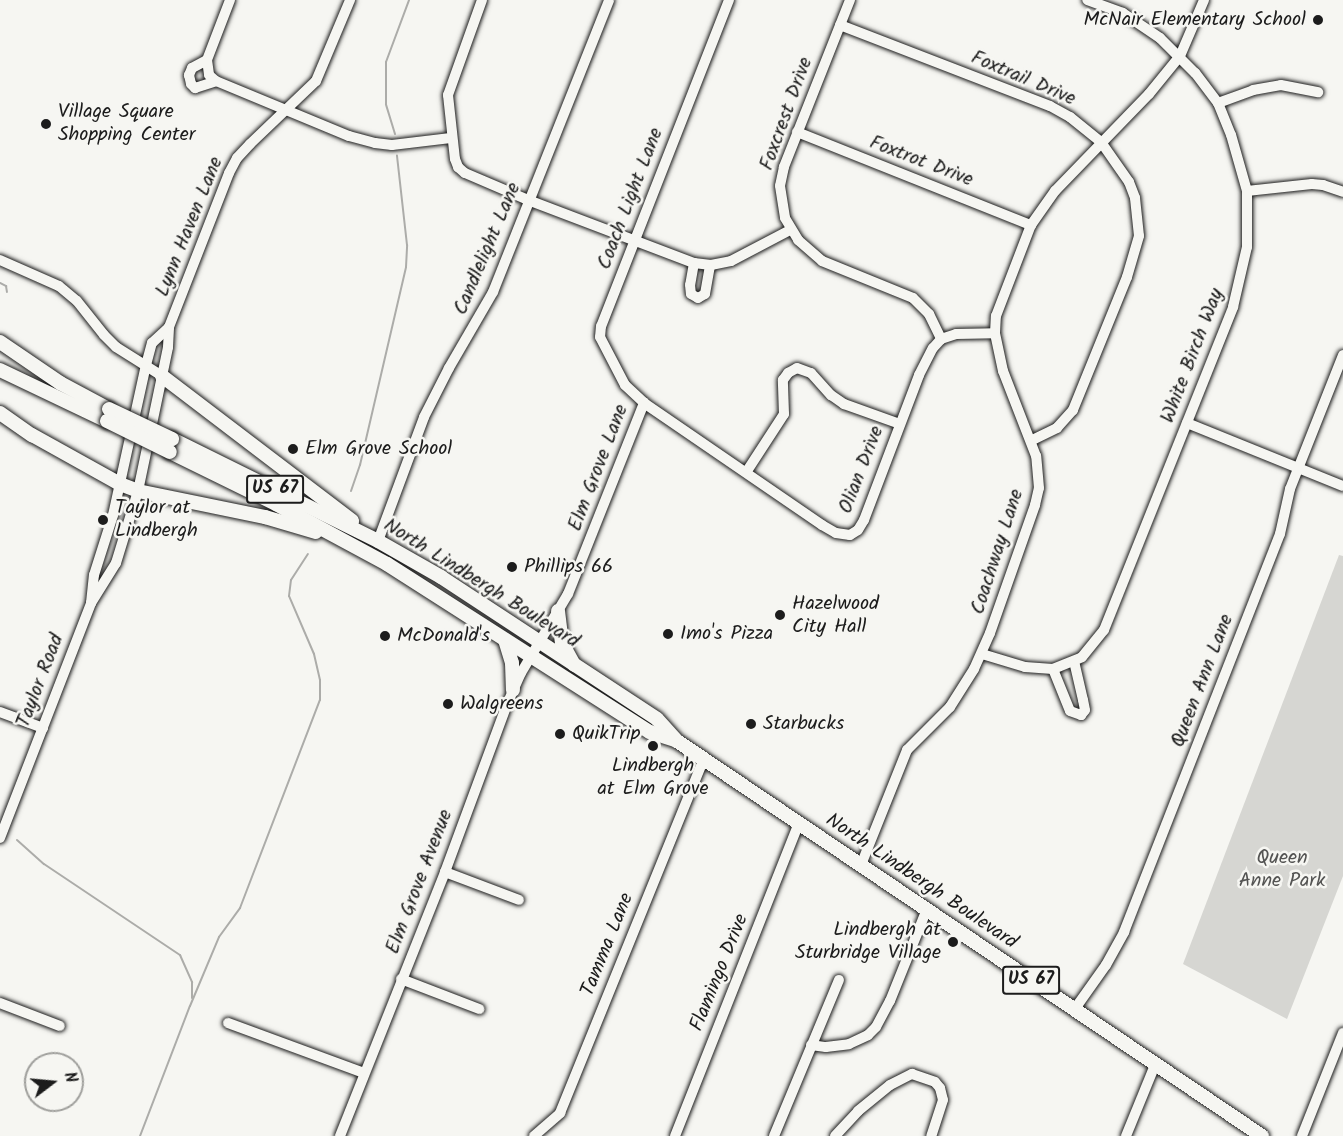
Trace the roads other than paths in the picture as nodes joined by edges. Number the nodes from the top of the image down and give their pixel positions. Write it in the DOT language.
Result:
graph roads {
  1 [pos="230,0"];
  2 [pos="350,0"];
  3 [pos="482,0"];
  4 [pos="609,0"];
  5 [pos="729,0"];
  6 [pos="850,0"];
  7 [pos="1087,0"];
  8 [pos="1204,0"];
  9 [pos="840,25"];
  10 [pos="1180,56"];
  11 [pos="207,60"];
  12 [pos="216,81"];
  13 [pos="1318,92"];
  14 [pos="1218,103"];
  15 [pos="287,110"];
  16 [pos="797,132"];
  17 [pos="451,138"];
  18 [pos="1101,142"];
  19 [pos="1247,191"];
  20 [pos="1343,192"];
  21 [pos="528,200"];
  22 [pos="1031,225"];
  23 [pos="790,230"];
  24 [pos="635,239"];
  25 [pos="0,261"];
  26 [pos="694,263"];
  27 [pos="710,265"];
  28 [pos="168,327"];
  29 [pos="994,333"];
  30 [pos="941,339"];
  31 [pos="0,342"];
  32 [pos="1343,355"];
  33 [pos="146,365"];
  34 [pos="0,370"];
  35 [pos="162,376"];
  36 [pos="644,403"];
  37 [pos="0,413"];
  38 [pos="108,415"];
  39 [pos="1187,423"];
  40 [pos="900,424"];
  41 [pos="132,425"];
  42 [pos="150,435"];
  43 [pos="1032,440"];
  44 [pos="171,445"];
  45 [pos="1298,468"];
  46 [pos="747,471"];
  47 [pos="120,484"];
  48 [pos="1343,486"];
  49 [pos="138,491"];
  50 [pos="344,540"];
  51 [pos="378,541"];
  52 [pos="91,603"];
  53 [pos="558,611"];
  54 [pos="505,640"];
  55 [pos="539,643"];
  56 [pos="982,654"];
  57 [pos="531,657"];
  58 [pos="1074,661"];
  59 [pos="575,667"];
  60 [pos="1053,669"];
  61 [pos="513,690"];
  62 [pos="0,712"];
  63 [pos="43,728"];
  64 [pos="677,741"];
  65 [pos="704,758"];
  66 [pos="800,823"];
  67 [pos="0,838"];
  68 [pos="861,865"];
  69 [pos="445,872"];
  70 [pos="519,900"];
  71 [pos="927,909"];
  72 [pos="401,979"];
  73 [pos="839,980"];
  74 [pos="0,1003"];
  75 [pos="479,1010"];
  76 [pos="1074,1010"];
  77 [pos="228,1023"];
  78 [pos="60,1026"];
  79 [pos="1343,1033"];
  80 [pos="811,1045"];
  81 [pos="1155,1065"];
  82 [pos="364,1073"];
  83 [pos="340,1136"];
  84 [pos="534,1136"];
  85 [pos="675,1136"];
  86 [pos="774,1136"];
  87 [pos="835,1136"];
  88 [pos="931,1136"];
  89 [pos="1126,1136"];
  90 [pos="1262,1136"];
  91 [pos="1302,1136"];
  1 -- 11 [label="street"];
  2 -- 15 [label="street, Lynn Haven Lane"];
  3 -- 17 [label="street"];
  4 -- 21 [label="street, Candlelight Lane"];
  5 -- 24 [label="street, Coach Light Lane"];
  6 -- 9 [label="street, Foxcrest Drive"];
  7 -- 10 [label="street, White Birch Way"];
  8 -- 10 [label="street, Coachway Lane"];
  9 -- 16 [label="street, Foxcrest Drive"];
  9 -- 18 [label="street, Foxtrail Drive"];
  10 -- 14 [label="street, White Birch Way"];
  10 -- 18 [label="street, Coachway Lane"];
  11 -- 12 [label="street"];
  11 -- 12 [label="street"];
  12 -- 15 [label="street"];
  13 -- 14 [label="street"];
  14 -- 19 [label="street, White Birch Way"];
  15 -- 17 [label="street"];
  15 -- 28 [label="street, Lynn Haven Lane"];
  16 -- 22 [label="street, Foxtrot Drive"];
  16 -- 23 [label="street, Foxcrest Drive"];
  17 -- 21 [label="street"];
  18 -- 22 [label="street, Coachway Lane"];
  18 -- 43 [label="street, Foxtrail Drive"];
  19 -- 20 [label="street"];
  19 -- 39 [label="street, White Birch Way"];
  21 -- 24 [label="street"];
  21 -- 51 [label="street, Candlelight Lane"];
  22 -- 29 [label="street, Coachway Lane"];
  23 -- 27 [label="street"];
  23 -- 30 [label="street, Foxcrest Drive"];
  24 -- 26 [label="street"];
  24 -- 36 [label="street, Coach Light Lane"];
  25 -- 33 [label="street"];
  26 -- 27 [label="street"];
  26 -- 27 [label="street"];
  28 -- 33 [label="street, Lynn Haven Lane"];
  28 -- 35 [label="street, Lynn Haven Lane"];
  29 -- 30 [label="street"];
  29 -- 43 [label="street, Coachway Lane"];
  30 -- 40 [label="street, Olian Drive"];
  31 -- 38 [label="main road, North Lindbergh Boulevard / US 67"];
  32 -- 45 [label="street, Queen Ann Lane"];
  33 -- 35 [label="street"];
  33 -- 41 [label="street, Lynn Haven Lane"];
  34 -- 38 [label="main road, North Lindbergh Boulevard / US 67"];
  35 -- 42 [label="street, Lynn Haven Lane"];
  35 -- 51 [label="main road"];
  36 -- 46 [label="street, Olian Drive"];
  36 -- 53 [label="street, Elm Grove Lane"];
  37 -- 47 [label="main road"];
  38 -- 44 [label="main road, North Lindbergh Boulevard / US 67, bridge"];
  39 -- 45 [label="street"];
  39 -- 58 [label="street, White Birch Way"];
  40 -- 46 [label="street"];
  40 -- 46 [label="street, Olian Drive"];
  41 -- 47 [label="street, Taylor Road"];
  42 -- 49 [label="street, Taylor Road"];
  43 -- 56 [label="street, Coachway Lane"];
  44 -- 50 [label="main road, North Lindbergh Boulevard / US 67"];
  44 -- 51 [label="main road, North Lindbergh Boulevard / US 67"];
  45 -- 48 [label="street"];
  45 -- 76 [label="street, Queen Ann Lane"];
  47 -- 49 [label="main road"];
  47 -- 52 [label="street, Taylor Road"];
  49 -- 50 [label="main road"];
  49 -- 52 [label="street, Taylor Road"];
  50 -- 54 [label="main road, North Lindbergh Boulevard / US 67"];
  51 -- 55 [label="main road, North Lindbergh Boulevard / US 67"];
  52 -- 63 [label="street, Taylor Road"];
  53 -- 55 [label="street, Elm Grove Lane"];
  53 -- 59 [label="main road"];
  54 -- 57 [label="main road, North Lindbergh Boulevard / US 67"];
  54 -- 61 [label="main road"];
  55 -- 57 [label="street, Elm Grove Avenue"];
  55 -- 59 [label="main road, North Lindbergh Boulevard / US 67"];
  56 -- 60 [label="street, White Birch Way"];
  56 -- 68 [label="street, Coachway Lane"];
  57 -- 61 [label="street, Elm Grove Avenue"];
  57 -- 64 [label="main road, North Lindbergh Boulevard / US 67"];
  58 -- 60 [label="street, White Birch Way"];
  58 -- 60 [label="street"];
  59 -- 64 [label="main road, North Lindbergh Boulevard / US 67"];
  61 -- 69 [label="street, Elm Grove Avenue"];
  62 -- 63 [label="street"];
  63 -- 67 [label="street, Taylor Road"];
  64 -- 65 [label="main road, North Lindbergh Boulevard / US 67"];
  65 -- 66 [label="main road, North Lindbergh Boulevard / US 67"];
  65 -- 84 [label="street, Tamma Lane"];
  66 -- 68 [label="main road, North Lindbergh Boulevard / US 67"];
  66 -- 85 [label="street, Flamingo Drive"];
  68 -- 71 [label="main road, North Lindbergh Boulevard / US 67"];
  69 -- 70 [label="street"];
  69 -- 72 [label="street, Elm Grove Avenue"];
  71 -- 76 [label="main road, North Lindbergh Boulevard / US 67"];
  71 -- 80 [label="street"];
  72 -- 75 [label="street"];
  72 -- 82 [label="street, Elm Grove Avenue"];
  73 -- 80 [label="street"];
  74 -- 78 [label="street"];
  76 -- 81 [label="main road, North Lindbergh Boulevard / US 67"];
  77 -- 82 [label="street"];
  79 -- 91 [label="street"];
  80 -- 86 [label="street"];
  81 -- 89 [label="street"];
  81 -- 90 [label="main road, North Lindbergh Boulevard / US 67"];
  82 -- 83 [label="street, Elm Grove Avenue"];
  87 -- 88 [label="street"];
}
